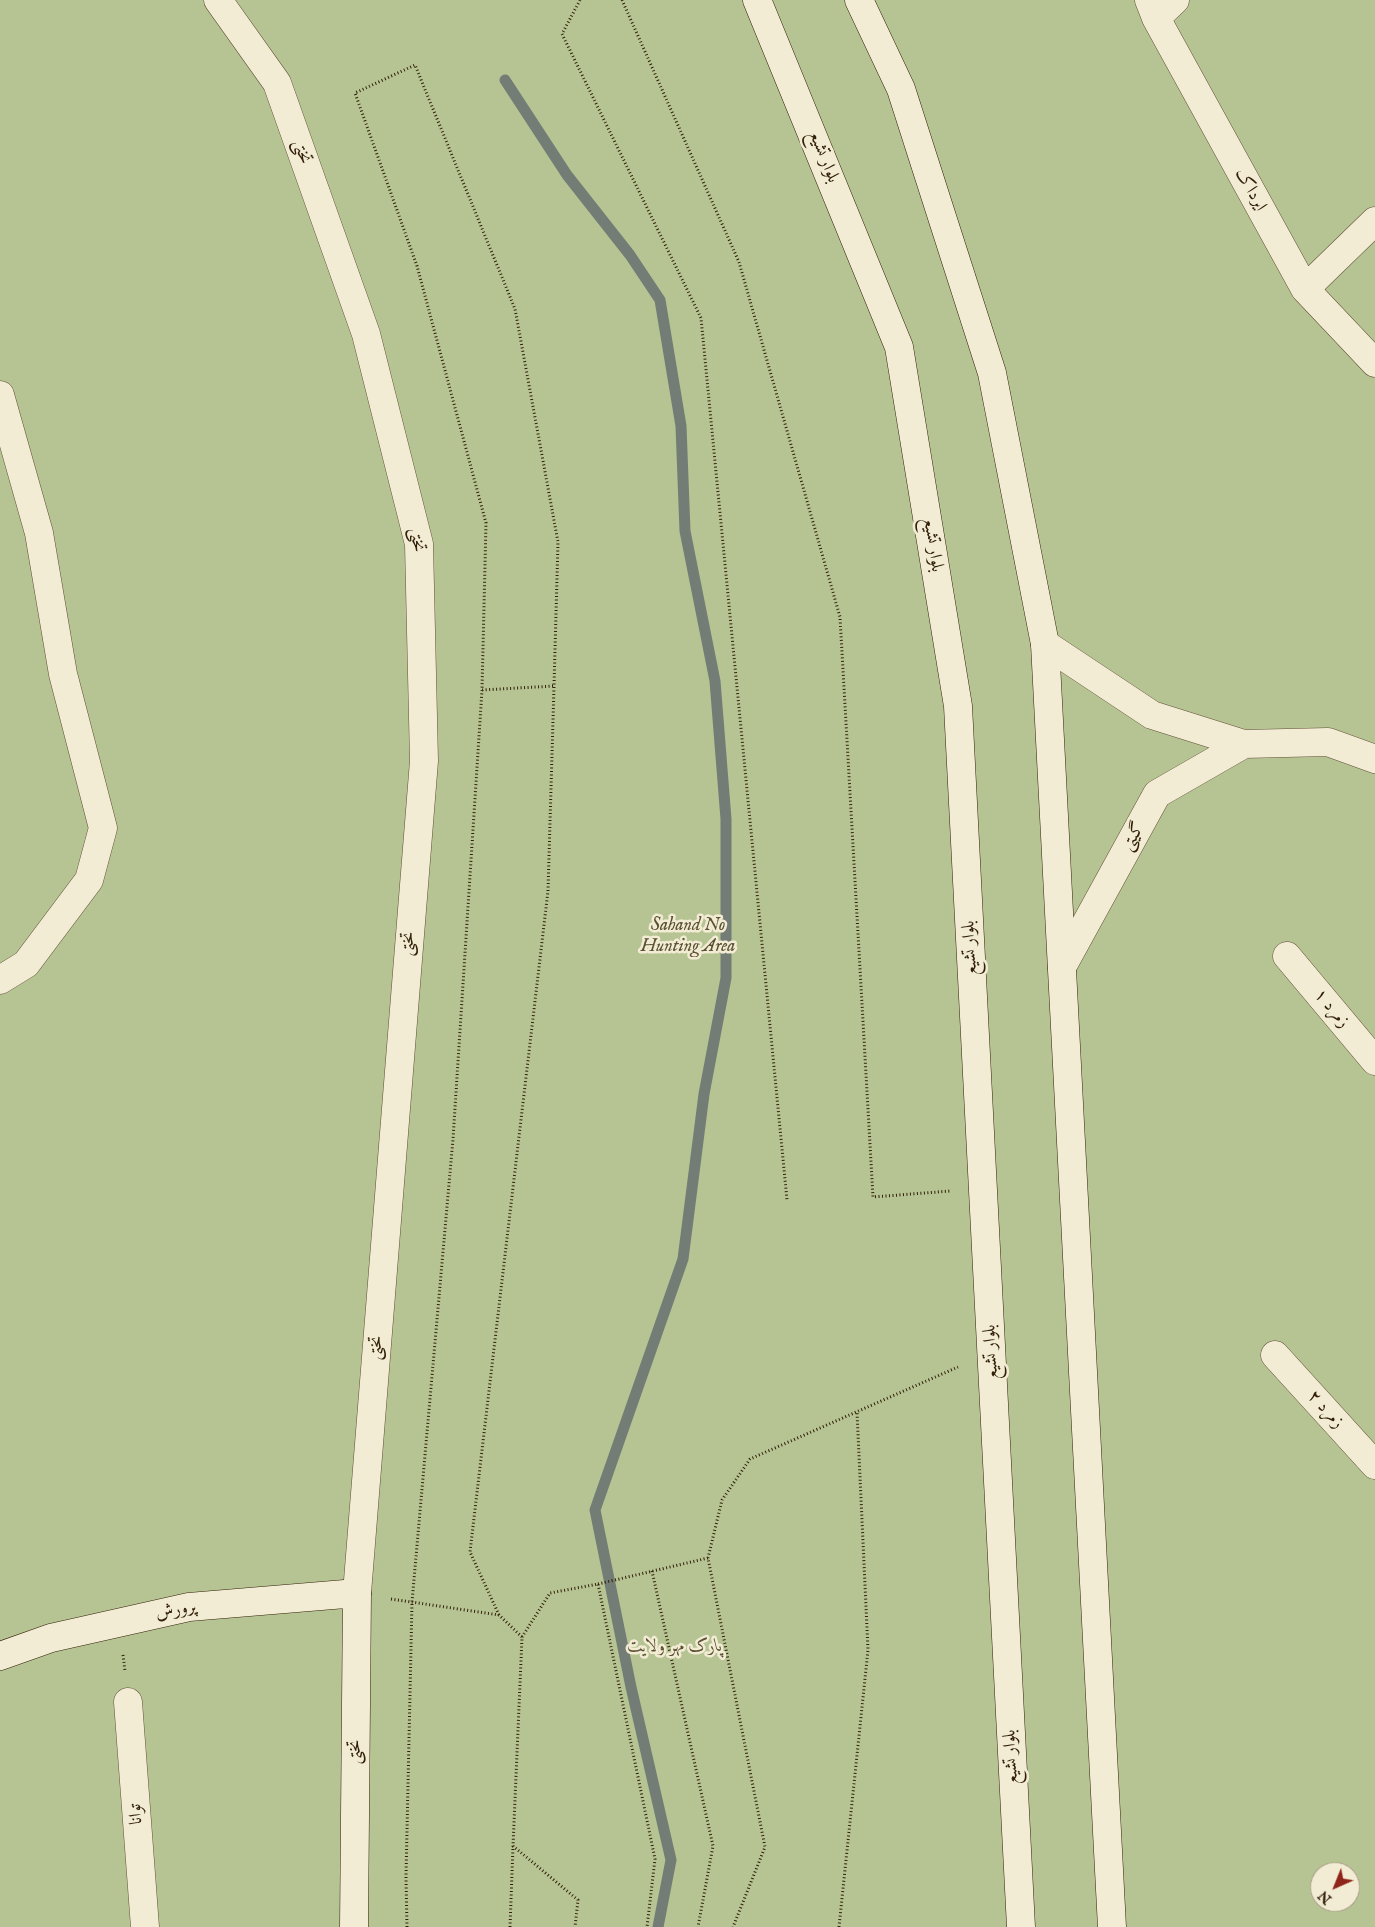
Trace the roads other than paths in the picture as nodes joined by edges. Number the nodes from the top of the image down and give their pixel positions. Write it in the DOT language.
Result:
graph roads {
  1 [pos="218,0"];
  2 [pos="757,0"];
  3 [pos="859,0"];
  4 [pos="1160,6"];
  5 [pos="1375,221"];
  6 [pos="1305,289"];
  7 [pos="1375,363"];
  8 [pos="0,395"];
  9 [pos="1045,644"];
  10 [pos="1244,744"];
  11 [pos="1375,758"];
  12 [pos="1287,956"];
  13 [pos="1062,967"];
  14 [pos="0,980"];
  15 [pos="1375,1061"];
  16 [pos="1275,1355"];
  17 [pos="1375,1465"];
  18 [pos="357,1594"];
  19 [pos="0,1656"];
  20 [pos="128,1702"];
  21 [pos="145,1927"];
  22 [pos="354,1927"];
  23 [pos="1021,1927"];
  24 [pos="1112,1927"];
  1 -- 18 [label="main road, تختی"];
  2 -- 23 [label="main road, بلوار تشیع"];
  3 -- 9 [label="main road"];
  4 -- 6 [label="main road, ایرداک"];
  5 -- 6 [label="main road"];
  6 -- 7 [label="main road, ایرداک"];
  8 -- 14 [label="main road"];
  9 -- 10 [label="main road, گیتی"];
  9 -- 13 [label="main road"];
  10 -- 11 [label="main road, گیتی"];
  10 -- 13 [label="main road, گیتی"];
  12 -- 15 [label="main road, زمرد ۱"];
  13 -- 24 [label="main road"];
  16 -- 17 [label="main road, زمرد ۲"];
  18 -- 19 [label="main road, پرورش"];
  18 -- 22 [label="main road, تختی"];
  20 -- 21 [label="main road, توانا"];
}
